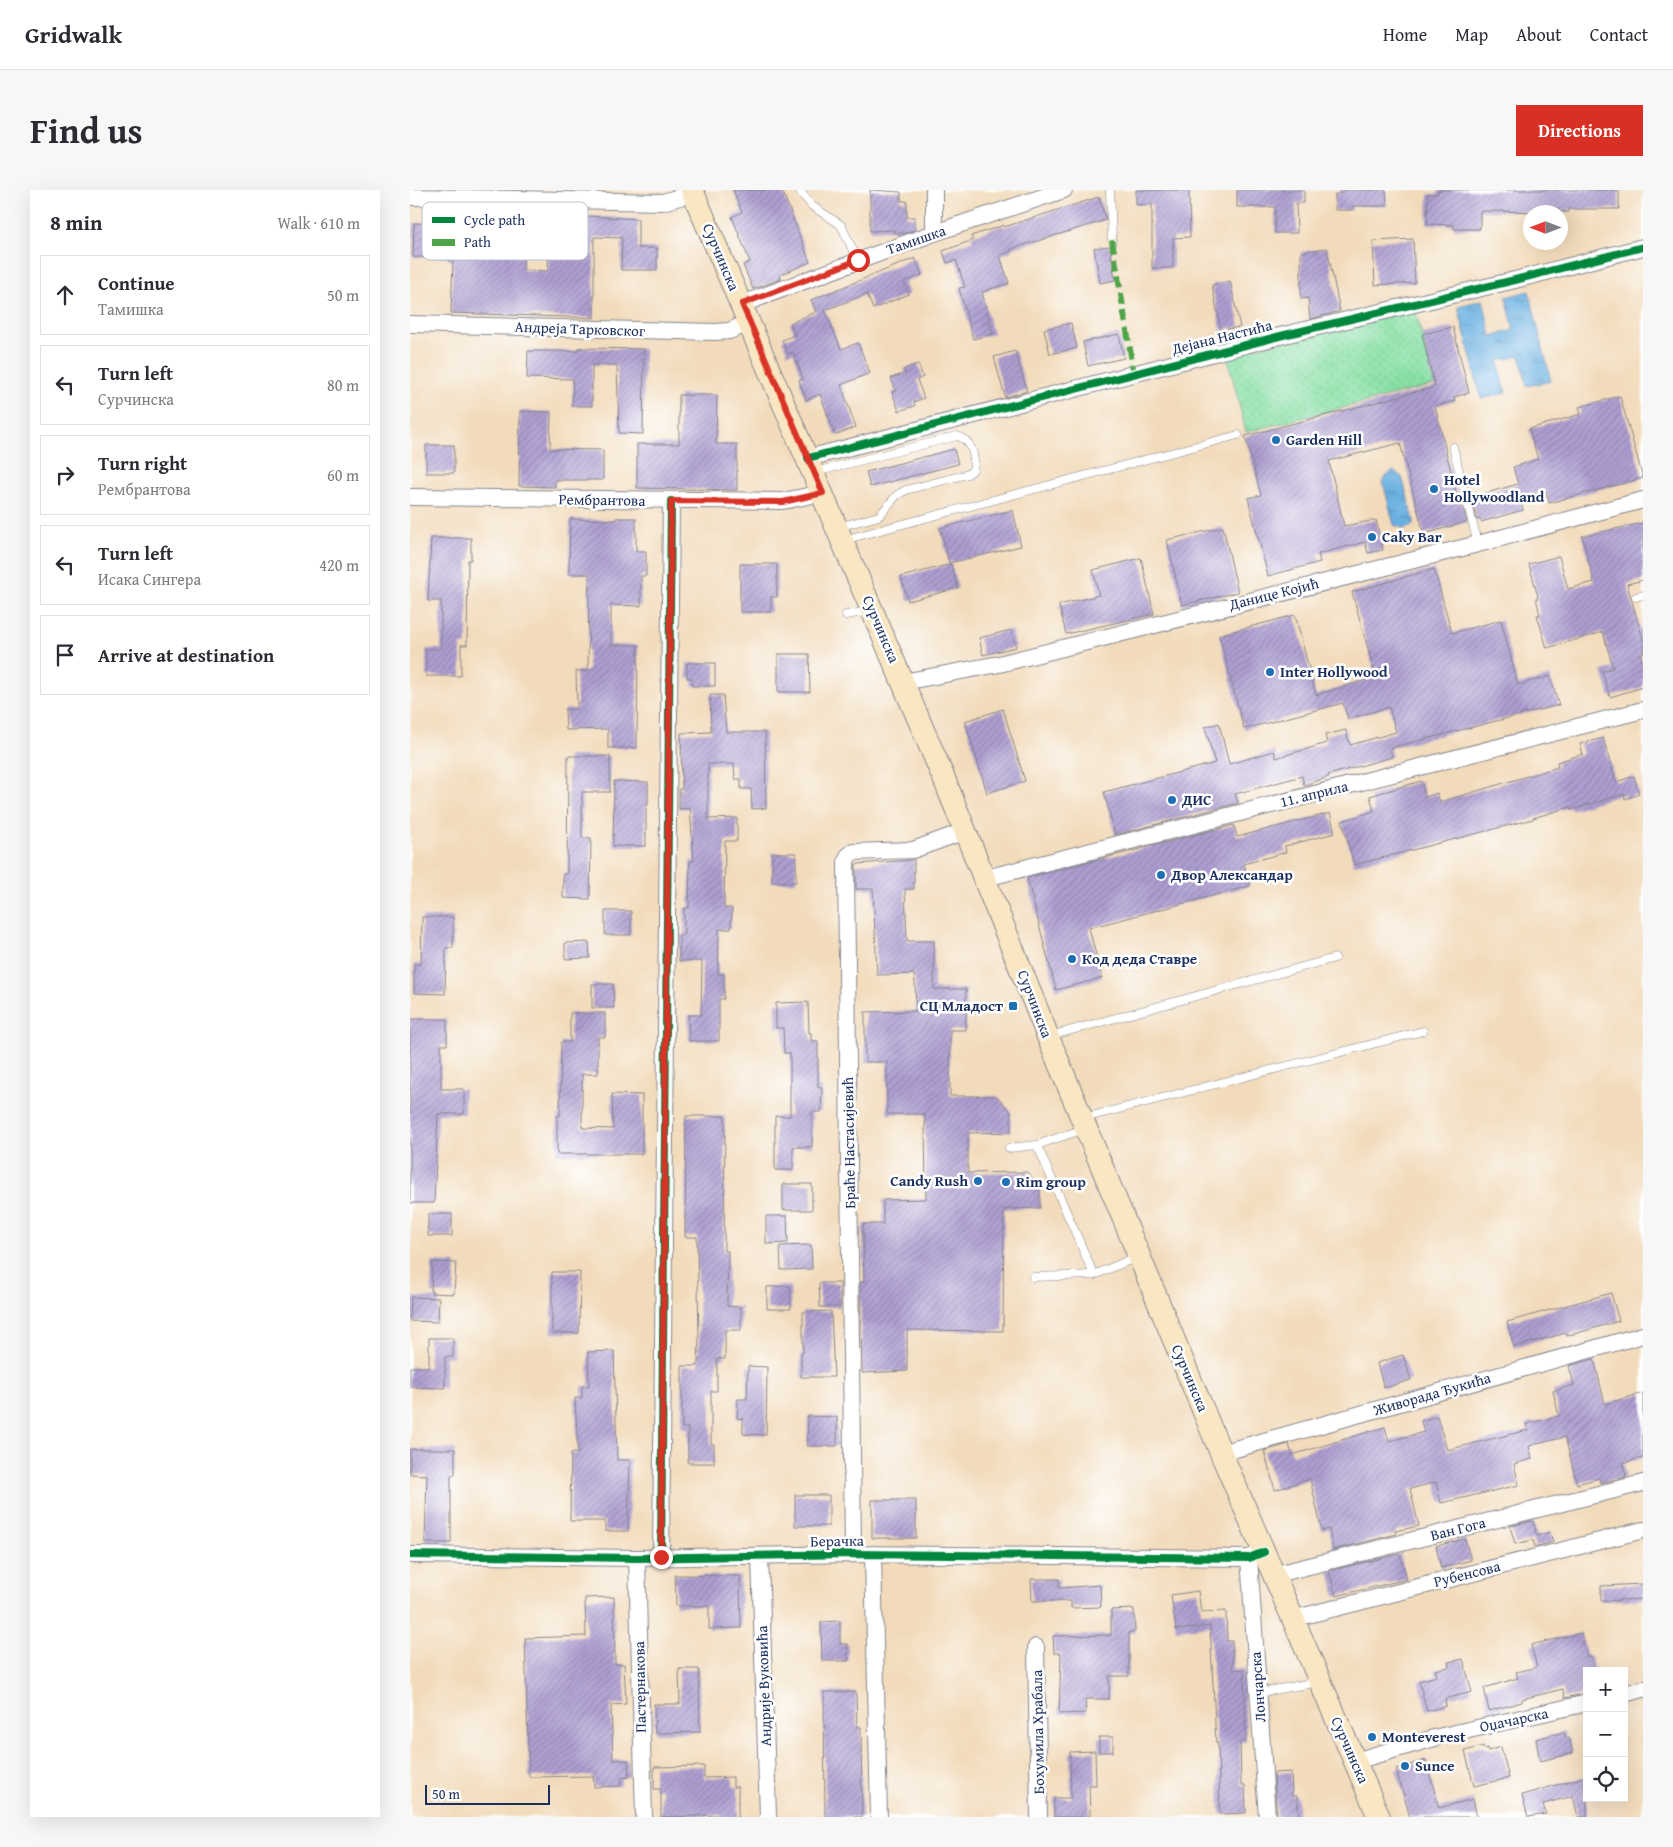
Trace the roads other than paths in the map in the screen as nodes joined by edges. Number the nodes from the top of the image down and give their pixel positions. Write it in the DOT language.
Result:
graph roads {
  1 [pos="799,190"];
  2 [pos="934,190"];
  3 [pos="1064,190"];
  4 [pos="1110,190"];
  5 [pos="692,191"];
  6 [pos="410,197"];
  7 [pos="934,233"];
  8 [pos="1112,240"];
  9 [pos="1643,247"];
  10 [pos="858,260"];
  11 [pos="746,314"];
  12 [pos="410,324"];
  13 [pos="1238,435"];
  14 [pos="1453,447"];
  15 [pos="816,474"];
  16 [pos="410,497"];
  17 [pos="1643,500"];
  18 [pos="671,501"];
  19 [pos="841,533"];
  20 [pos="1478,544"];
  21 [pos="873,611"];
  22 [pos="846,615"];
  23 [pos="903,682"];
  24 [pos="1643,710"];
  25 [pos="966,831"];
  26 [pos="986,878"];
  27 [pos="1335,958"];
  28 [pos="1423,1031"];
  29 [pos="1048,1037"];
  30 [pos="1084,1124"];
  31 [pos="1037,1145"];
  32 [pos="1009,1148"];
  33 [pos="1139,1256"];
  34 [pos="1094,1275"];
  35 [pos="1033,1277"];
  36 [pos="1643,1335"];
  37 [pos="1222,1453"];
  38 [pos="1643,1483"];
  39 [pos="1643,1530"];
  40 [pos="853,1554"];
  41 [pos="873,1554"];
  42 [pos="410,1555"];
  43 [pos="1256,1555"];
  44 [pos="760,1556"];
  45 [pos="661,1557"];
  46 [pos="637,1558"];
  47 [pos="1273,1575"];
  48 [pos="1292,1619"];
  49 [pos="1036,1647"];
  50 [pos="1319,1682"];
  51 [pos="1643,1689"];
  52 [pos="1258,1693"];
  53 [pos="1628,1693"];
  54 [pos="1583,1704"];
  55 [pos="1355,1761"];
  56 [pos="644,1817"];
  57 [pos="768,1817"];
  58 [pos="879,1817"];
  59 [pos="1039,1817"];
  60 [pos="1267,1817"];
  61 [pos="1379,1817"];
  1 -- 10 [label="lane"];
  2 -- 7 [label="street"];
  3 -- 7 [label="street, Тамишка"];
  4 -- 8 [label="lane"];
  5 -- 6 [label="street"];
  5 -- 11 [label="main road, Сурчинска"];
  7 -- 10 [label="street, Тамишка"];
  9 -- 15 [label="street, Дејана Настића"];
  10 -- 11 [label="street, Тамишка"];
  11 -- 12 [label="street, Андреја Тарковског"];
  11 -- 15 [label="main road, Сурчинска"];
  13 -- 19 [label="lane"];
  14 -- 20 [label="lane"];
  15 -- 18 [label="street, Рембрантова"];
  15 -- 19 [label="main road, Сурчинска"];
  15 -- 19 [label="lane"];
  16 -- 18 [label="street, Рембрантова"];
  17 -- 20 [label="street, Данице Којић"];
  18 -- 45 [label="street"];
  19 -- 21 [label="main road, Сурчинска"];
  20 -- 23 [label="street, Данице Којић"];
  21 -- 22 [label="lane"];
  21 -- 23 [label="main road, Сурчинска"];
  23 -- 25 [label="main road, Сурчинска"];
  24 -- 26 [label="street, 11. априла"];
  25 -- 26 [label="main road, Сурчинска"];
  25 -- 40 [label="street, Браће Настасијевић"];
  26 -- 29 [label="main road, Сурчинска"];
  27 -- 29 [label="lane"];
  28 -- 30 [label="lane"];
  29 -- 30 [label="main road, Сурчинска"];
  30 -- 31 [label="lane"];
  30 -- 33 [label="main road, Сурчинска"];
  31 -- 32 [label="lane"];
  31 -- 34 [label="lane"];
  33 -- 34 [label="lane"];
  33 -- 37 [label="main road, Сурчинска"];
  34 -- 35 [label="lane"];
  36 -- 37 [label="street, Живорада Ђукића"];
  37 -- 43 [label="main road, Сурчинска"];
  38 -- 47 [label="street, Ван Гога"];
  39 -- 48 [label="street, Рубенсова"];
  40 -- 41 [label="street, Берачка"];
  40 -- 44 [label="street, Берачка"];
  41 -- 43 [label="street, Берачка"];
  41 -- 58 [label="street"];
  42 -- 46 [label="street, Берачка"];
  43 -- 47 [label="main road, Сурчинска"];
  43 -- 52 [label="street, Лончарска"];
  44 -- 45 [label="street, Берачка"];
  44 -- 57 [label="street, Андрије Вуковића"];
  45 -- 46 [label="street, Берачка"];
  46 -- 56 [label="street, Пастернакова"];
  47 -- 48 [label="main road, Сурчинска"];
  48 -- 50 [label="main road, Сурчинска"];
  49 -- 59 [label="street, Бохумила Храбала"];
  50 -- 52 [label="lane"];
  50 -- 55 [label="main road, Сурчинска"];
  51 -- 53 [label="street"];
  52 -- 60 [label="street, Лончарска"];
  54 -- 55 [label="street, Оџачарска"];
  55 -- 61 [label="main road, Сурчинска"];
}
